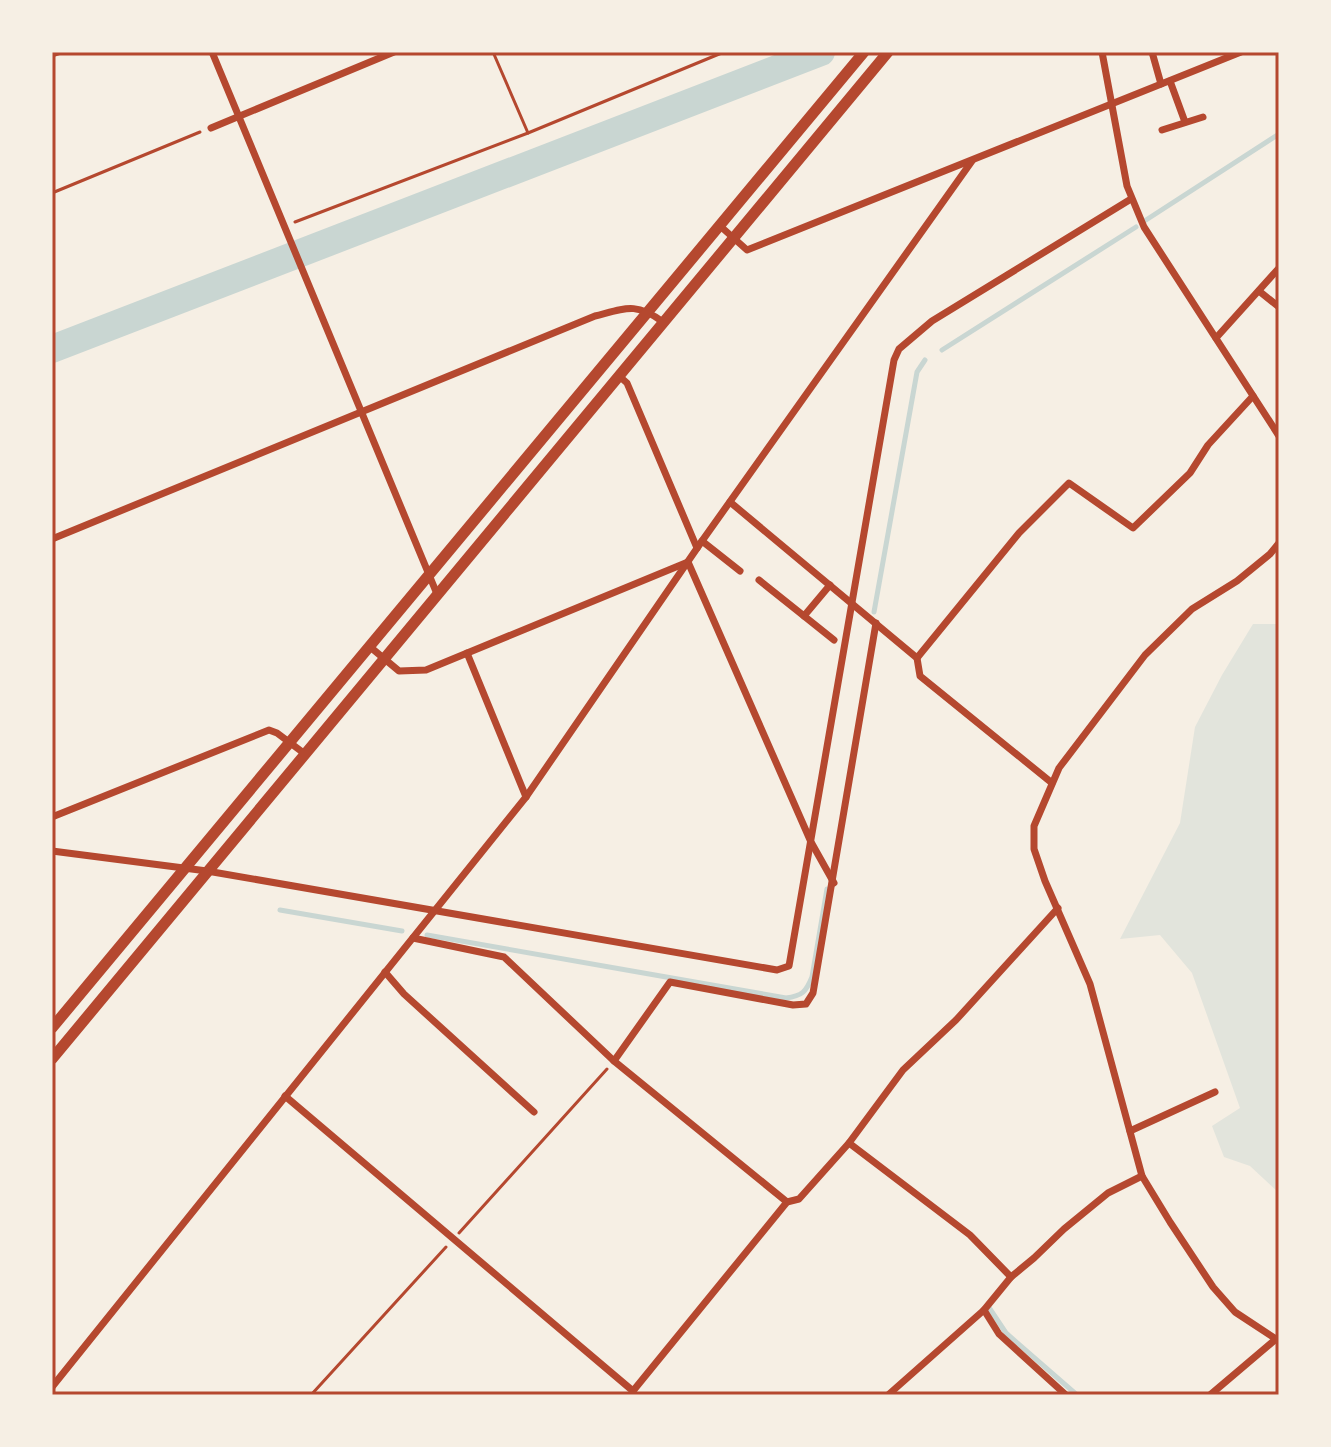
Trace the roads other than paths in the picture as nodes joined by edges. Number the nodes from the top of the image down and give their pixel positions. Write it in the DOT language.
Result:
graph roads {
  1 [pos="58,52"];
  2 [pos="212,52"];
  3 [pos="394,52"];
  4 [pos="864,52"];
  5 [pos="888,52"];
  6 [pos="1102,52"];
  7 [pos="1152,52"];
  8 [pos="1241,52"];
  9 [pos="52,54"];
  10 [pos="1170,81"];
  11 [pos="1161,84"];
  12 [pos="1114,103"];
  13 [pos="238,117"];
  14 [pos="1203,117"];
  15 [pos="1185,122"];
  16 [pos="211,128"];
  17 [pos="1162,130"];
  18 [pos="972,161"];
  19 [pos="1131,199"];
  20 [pos="719,225"];
  21 [pos="734,237"];
  22 [pos="1279,268"];
  23 [pos="1259,291"];
  24 [pos="1279,307"];
  25 [pos="648,311"];
  26 [pos="663,322"];
  27 [pos="1216,338"];
  28 [pos="618,375"];
  29 [pos="1253,396"];
  30 [pos="362,412"];
  31 [pos="1279,436"];
  32 [pos="730,502"];
  33 [pos="52,539"];
  34 [pos="1279,543"];
  35 [pos="700,545"];
  36 [pos="688,562"];
  37 [pos="740,571"];
  38 [pos="429,573"];
  39 [pos="759,580"];
  40 [pos="830,585"];
  41 [pos="437,594"];
  42 [pos="852,603"];
  43 [pos="804,616"];
  44 [pos="876,623"];
  45 [pos="834,640"];
  46 [pos="369,646"];
  47 [pos="467,653"];
  48 [pos="917,658"];
  49 [pos="384,659"];
  50 [pos="290,741"];
  51 [pos="305,754"];
  52 [pos="1052,783"];
  53 [pos="526,797"];
  54 [pos="52,817"];
  55 [pos="811,842"];
  56 [pos="52,851"];
  57 [pos="183,869"];
  58 [pos="207,871"];
  59 [pos="834,883"];
  60 [pos="1058,908"];
  61 [pos="436,909"];
  62 [pos="413,938"];
  63 [pos="385,972"];
  64 [pos="52,1028"];
  65 [pos="52,1059"];
  66 [pos="614,1061"];
  67 [pos="1215,1092"];
  68 [pos="285,1096"];
  69 [pos="534,1112"];
  70 [pos="1130,1131"];
  71 [pos="849,1143"];
  72 [pos="1142,1176"];
  73 [pos="787,1202"];
  74 [pos="1011,1277"];
  75 [pos="984,1310"];
  76 [pos="1277,1340"];
  77 [pos="52,1387"];
  78 [pos="888,1395"];
  79 [pos="1066,1395"];
  80 [pos="1210,1395"];
  1 -- 9 [label="street"];
  2 -- 13 [label="street"];
  3 -- 13 [label="street"];
  4 -- 20 [label="main road"];
  5 -- 21 [label="main road"];
  6 -- 12 [label="street"];
  7 -- 11 [label="street"];
  8 -- 10 [label="street"];
  10 -- 11 [label="street"];
  10 -- 15 [label="street"];
  11 -- 12 [label="street"];
  12 -- 18 [label="street"];
  12 -- 19 [label="street"];
  13 -- 16 [label="street"];
  13 -- 30 [label="street"];
  14 -- 15 [label="street"];
  15 -- 17 [label="street"];
  18 -- 21 [label="street"];
  18 -- 32 [label="street"];
  19 -- 27 [label="street"];
  19 -- 42 [label="street"];
  20 -- 21 [label="street"];
  20 -- 25 [label="main road"];
  21 -- 26 [label="main road"];
  22 -- 23 [label="street"];
  23 -- 24 [label="street"];
  23 -- 27 [label="street"];
  25 -- 26 [label="street"];
  25 -- 30 [label="street"];
  25 -- 38 [label="main road"];
  26 -- 28 [label="main road"];
  27 -- 29 [label="street"];
  28 -- 35 [label="street"];
  28 -- 41 [label="main road"];
  29 -- 31 [label="street"];
  29 -- 48 [label="street"];
  30 -- 33 [label="street"];
  30 -- 38 [label="street"];
  32 -- 35 [label="street"];
  32 -- 40 [label="street"];
  34 -- 52 [label="street"];
  35 -- 36 [label="street"];
  35 -- 37 [label="street"];
  36 -- 47 [label="street"];
  36 -- 53 [label="street"];
  36 -- 55 [label="street"];
  38 -- 41 [label="street"];
  38 -- 46 [label="main road"];
  39 -- 43 [label="street"];
  40 -- 42 [label="street"];
  40 -- 43 [label="street"];
  41 -- 49 [label="main road"];
  42 -- 44 [label="street"];
  42 -- 55 [label="street"];
  43 -- 45 [label="street"];
  44 -- 48 [label="street"];
  44 -- 59 [label="street"];
  46 -- 49 [label="street"];
  46 -- 50 [label="main road"];
  47 -- 49 [label="street"];
  47 -- 53 [label="street"];
  48 -- 52 [label="street"];
  49 -- 51 [label="main road"];
  50 -- 51 [label="street"];
  50 -- 54 [label="street"];
  50 -- 57 [label="main road"];
  51 -- 58 [label="main road"];
  52 -- 60 [label="street"];
  53 -- 61 [label="street"];
  55 -- 59 [label="street"];
  55 -- 61 [label="street"];
  56 -- 57 [label="street"];
  57 -- 58 [label="street"];
  57 -- 64 [label="main road"];
  58 -- 61 [label="street"];
  58 -- 65 [label="main road"];
  59 -- 66 [label="street"];
  60 -- 70 [label="street"];
  60 -- 71 [label="street"];
  61 -- 62 [label="street"];
  62 -- 63 [label="street"];
  62 -- 66 [label="street"];
  63 -- 68 [label="street"];
  63 -- 69 [label="street"];
  66 -- 73 [label="street"];
  67 -- 70 [label="street"];
  68 -- 73 [label="street"];
  68 -- 77 [label="street"];
  70 -- 72 [label="street"];
  71 -- 73 [label="street"];
  71 -- 74 [label="street"];
  72 -- 74 [label="street"];
  72 -- 76 [label="street"];
  74 -- 75 [label="street"];
  75 -- 78 [label="street"];
  75 -- 79 [label="street"];
  76 -- 80 [label="street"];
}
